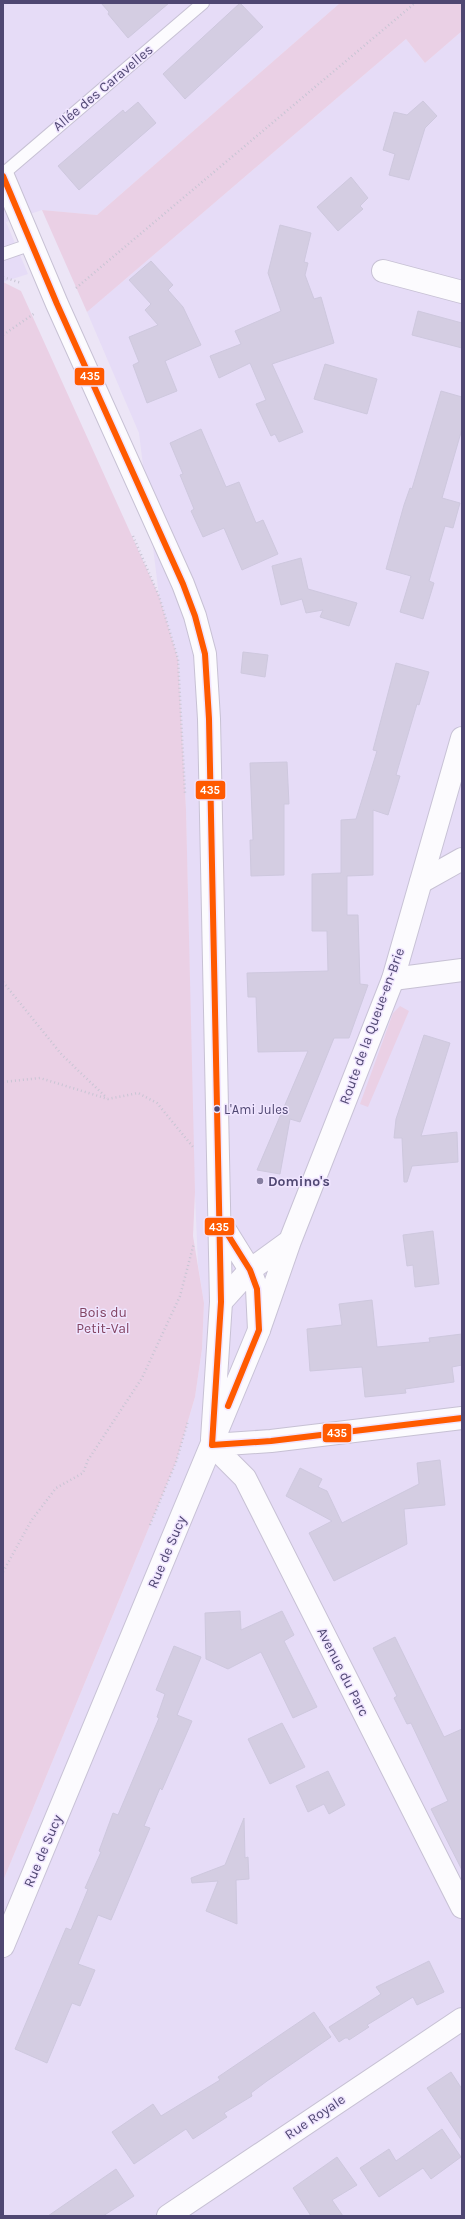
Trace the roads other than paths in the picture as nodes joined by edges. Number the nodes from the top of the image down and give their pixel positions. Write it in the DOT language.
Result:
graph roads {
  1 [pos="204,3"];
  2 [pos="3,175"];
  3 [pos="32,244"];
  4 [pos="3,254"];
  5 [pos="383,271"];
  6 [pos="462,292"];
  7 [pos="462,738"];
  8 [pos="462,859"];
  9 [pos="420,882"];
  10 [pos="462,970"];
  11 [pos="393,978"];
  12 [pos="219,1220"];
  13 [pos="290,1241"];
  14 [pos="250,1270"];
  15 [pos="221,1302"];
  16 [pos="259,1330"];
  17 [pos="462,1418"];
  18 [pos="212,1445"];
  19 [pos="462,1907"];
  20 [pos="3,1946"];
  21 [pos="462,2019"];
  22 [pos="168,2216"];
  1 -- 2 [label="lane, Allée des Caravelles"];
  2 -- 3 [label="street"];
  3 -- 4 [label="lane"];
  3 -- 12 [label="street"];
  5 -- 6 [label="street"];
  7 -- 9 [label="street, Route de la Queue-en-Brie"];
  8 -- 9 [label="street"];
  9 -- 11 [label="street, Route de la Queue-en-Brie"];
  10 -- 11 [label="street"];
  11 -- 13 [label="street, Route de la Queue-en-Brie"];
  12 -- 14 [label="street"];
  12 -- 15 [label="street"];
  13 -- 14 [label="street"];
  13 -- 16 [label="street, Rue de Sucy"];
  14 -- 15 [label="street"];
  14 -- 16 [label="street"];
  15 -- 18 [label="street"];
  16 -- 18 [label="street, Rue de Sucy"];
  17 -- 18 [label="street"];
  18 -- 19 [label="street, Avenue du Parc"];
  18 -- 20 [label="street, Rue de Sucy"];
  21 -- 22 [label="street, Rue Royale"];
}
